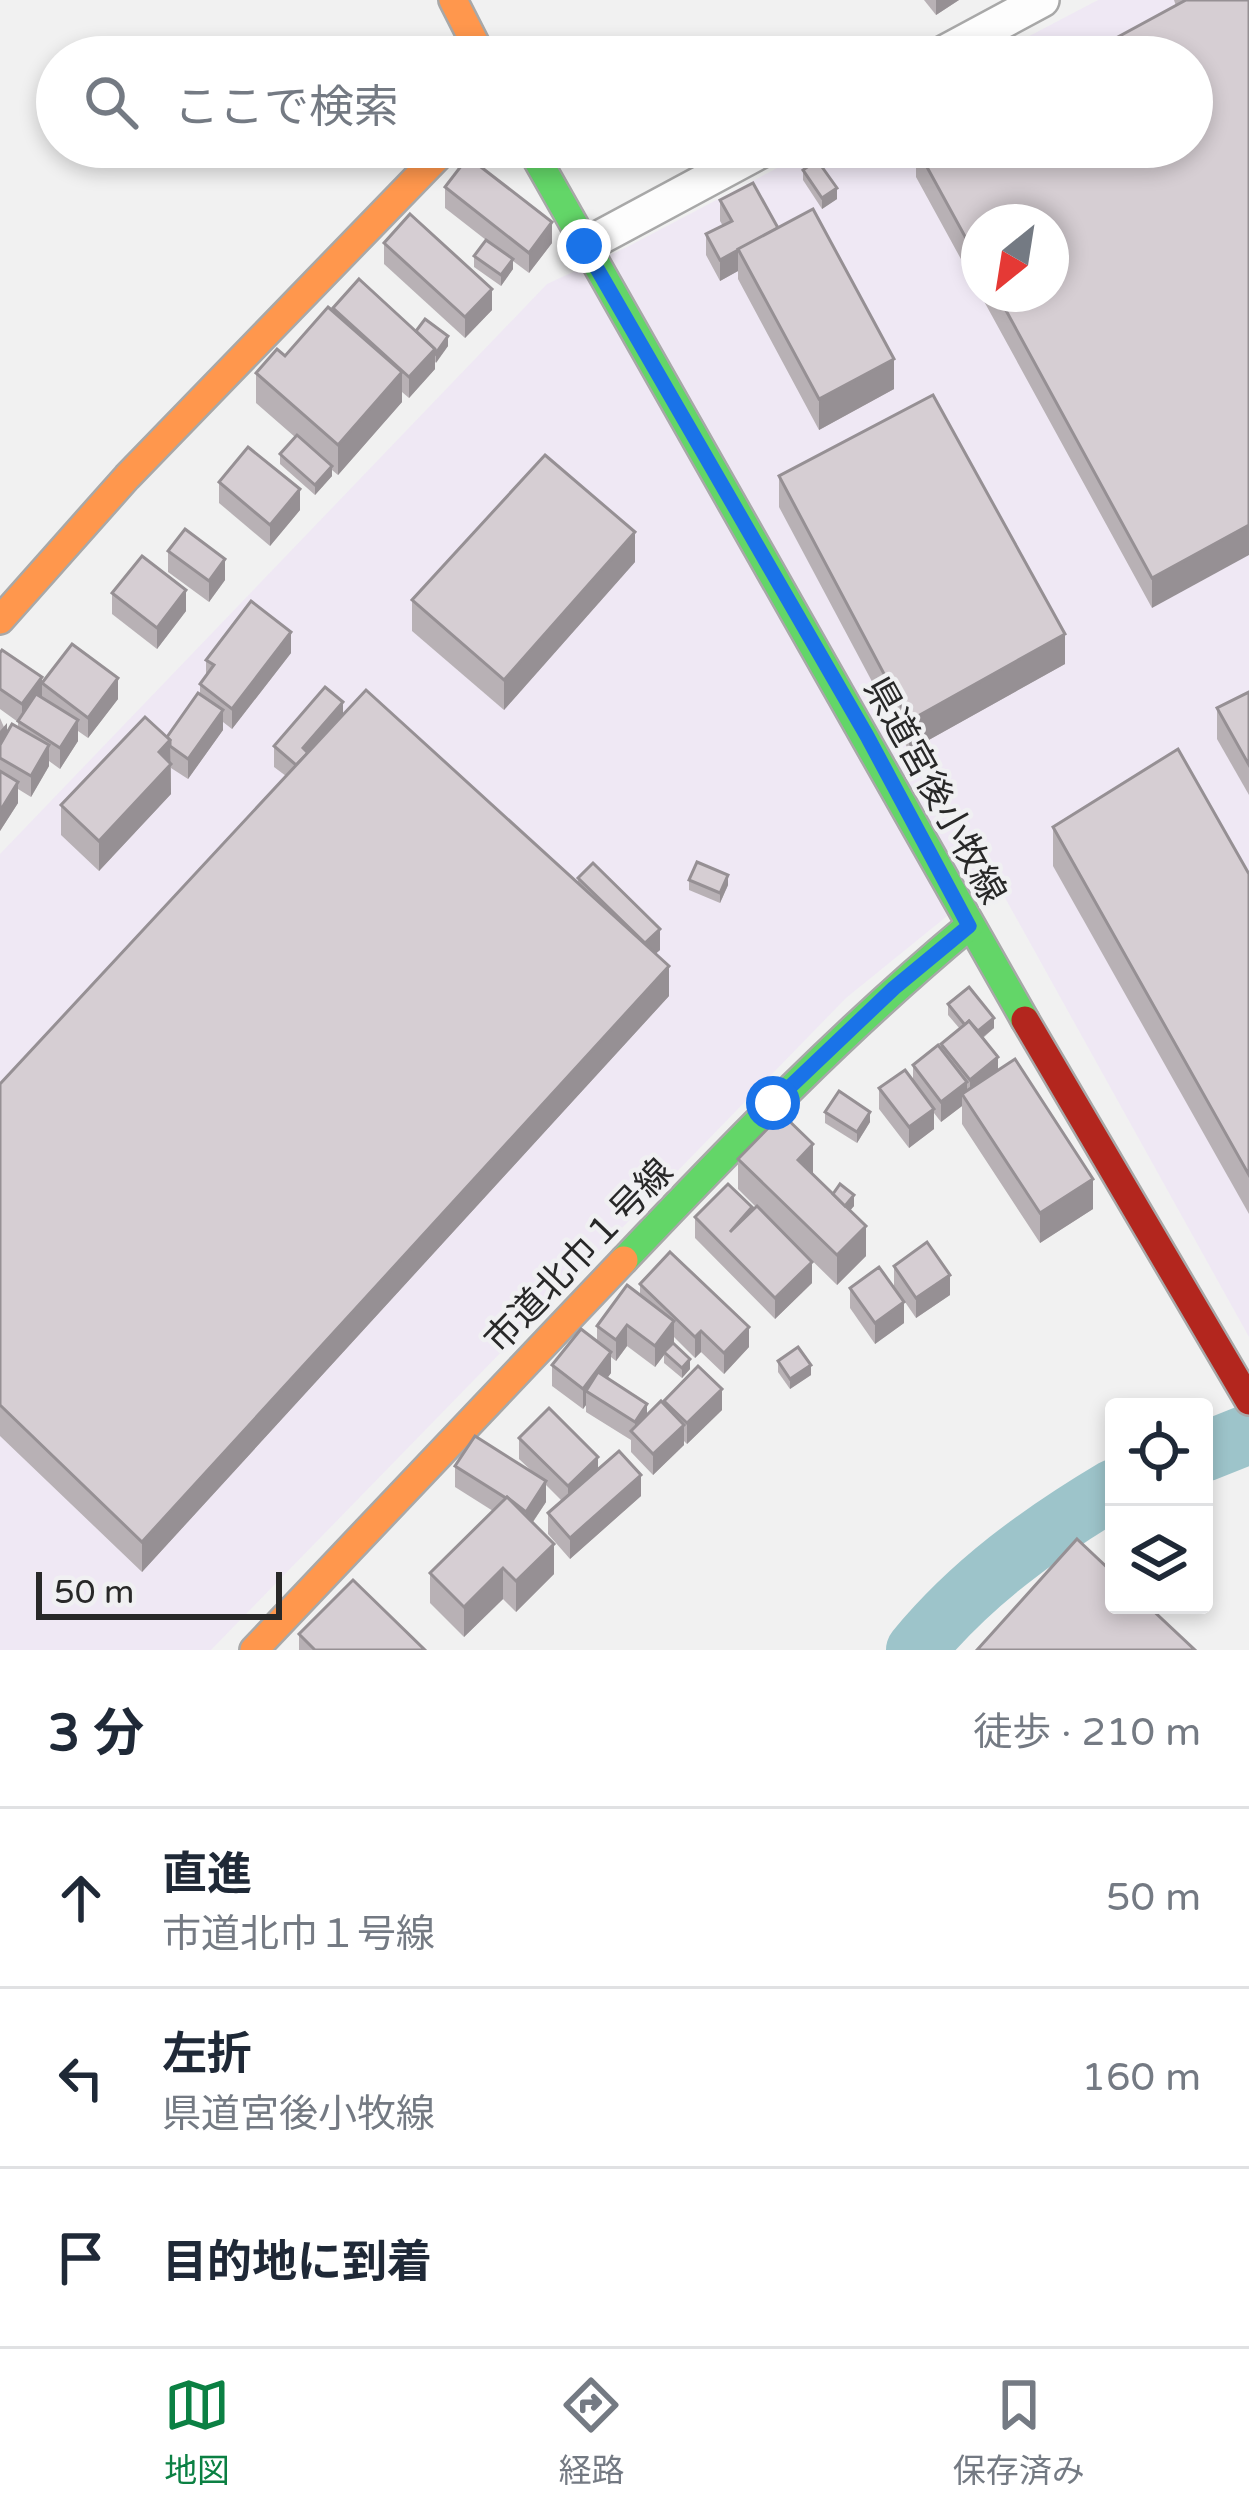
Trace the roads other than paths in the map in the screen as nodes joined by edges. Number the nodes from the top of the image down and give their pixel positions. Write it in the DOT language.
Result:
graph roads {
  1 [pos="453,0"];
  2 [pos="1042,0"];
  3 [pos="471,36"];
  4 [pos="975,36"];
  5 [pos="427,168"];
  6 [pos="541,168"];
  7 [pos="729,168"];
  8 [pos="584,246"];
  9 [pos="0,620"];
  10 [pos="969,926"];
  11 [pos="1248,1397"];
  12 [pos="254,1650"];
  1 -- 3 [label="street"];
  2 -- 4 [label="street"];
  5 -- 9 [label="street"];
  6 -- 8 [label="street, 県道宮後小牧線"];
  7 -- 8 [label="street"];
  8 -- 10 [label="street, 県道宮後小牧線"];
  10 -- 11 [label="street, 県道宮後小牧線"];
  10 -- 12 [label="street, 市道北巾１号線"];
}
